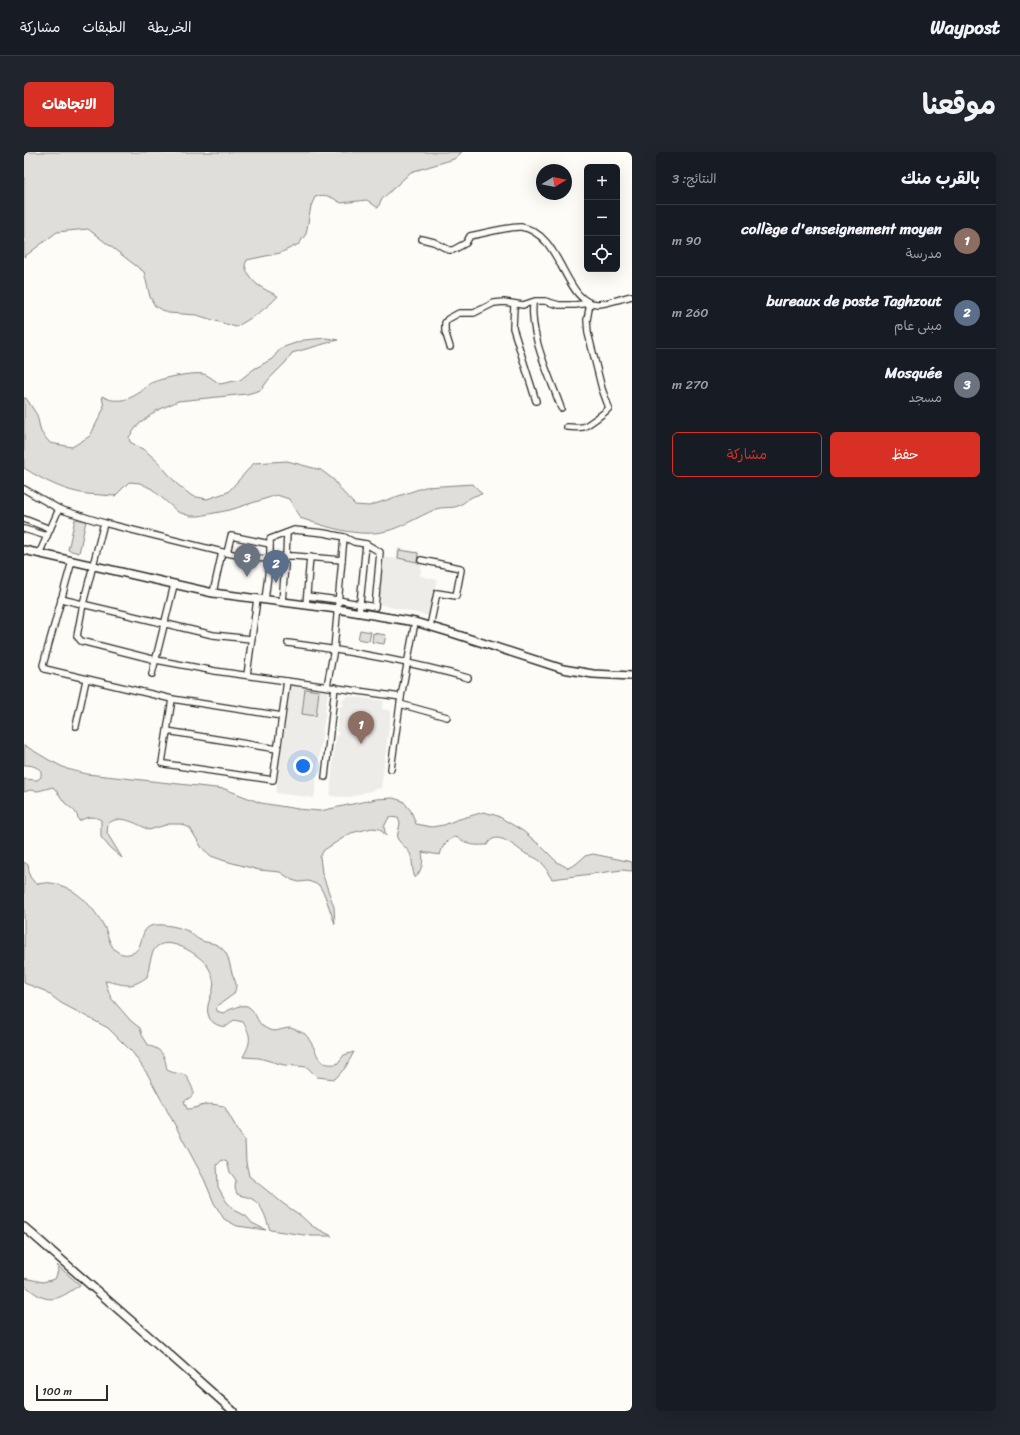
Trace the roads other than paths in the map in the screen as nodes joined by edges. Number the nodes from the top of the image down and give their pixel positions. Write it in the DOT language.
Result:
graph roads {
  1 [pos="422,239"];
  2 [pos="632,296"];
  3 [pos="533,302"];
  4 [pos="590,303"];
  5 [pos="514,305"];
  6 [pos="450,348"];
  7 [pos="536,401"];
  8 [pos="560,408"];
  9 [pos="567,427"];
  10 [pos="24,489"];
  11 [pos="59,508"];
  12 [pos="24,519"];
  13 [pos="104,523"];
  14 [pos="24,529"];
  15 [pos="50,529"];
  16 [pos="287,533"];
  17 [pos="47,536"];
  18 [pos="344,537"];
  19 [pos="270,544"];
  20 [pos="366,544"];
  21 [pos="24,550"];
  22 [pos="224,552"];
  23 [pos="39,554"];
  24 [pos="286,556"];
  25 [pos="310,557"];
  26 [pos="270,559"];
  27 [pos="342,560"];
  28 [pos="421,560"];
  29 [pos="72,561"];
  30 [pos="285,565"];
  31 [pos="93,566"];
  32 [pos="174,585"];
  33 [pos="213,594"];
  34 [pos="307,596"];
  35 [pos="62,599"];
  36 [pos="257,599"];
  37 [pos="266,600"];
  38 [pos="338,600"];
  39 [pos="282,602"];
  40 [pos="83,604"];
  41 [pos="360,604"];
  42 [pos="306,605"];
  43 [pos="337,609"];
  44 [pos="359,612"];
  45 [pos="415,622"];
  46 [pos="164,624"];
  47 [pos="430,626"];
  48 [pos="251,640"];
  49 [pos="288,643"];
  50 [pos="334,649"];
  51 [pos="156,660"];
  52 [pos="408,662"];
  53 [pos="152,674"];
  54 [pos="247,675"];
  55 [pos="632,676"];
  56 [pos="468,678"];
  57 [pos="86,680"];
  58 [pos="287,681"];
  59 [pos="327,686"];
  60 [pos="335,687"];
  61 [pos="402,697"];
  62 [pos="172,699"];
  63 [pos="400,704"];
  64 [pos="282,716"];
  65 [pos="447,717"];
  66 [pos="76,726"];
  67 [pos="167,731"];
  68 [pos="277,749"];
  69 [pos="391,769"];
  70 [pos="325,776"];
  71 [pos="24,1227"];
  72 [pos="233,1411"];
  1 -- 4 [label="street"];
  2 -- 4 [label="street"];
  3 -- 4 [label="street"];
  3 -- 5 [label="street"];
  3 -- 8 [label="street"];
  4 -- 9 [label="street"];
  5 -- 6 [label="street"];
  5 -- 7 [label="street"];
  10 -- 11 [label="street"];
  11 -- 13 [label="street"];
  11 -- 15 [label="street"];
  12 -- 15 [label="street"];
  13 -- 22 [label="street"];
  13 -- 31 [label="street"];
  14 -- 17 [label="street"];
  15 -- 17 [label="street"];
  16 -- 18 [label="street"];
  16 -- 19 [label="street"];
  16 -- 24 [label="street"];
  17 -- 23 [label="street"];
  18 -- 20 [label="street"];
  18 -- 27 [label="street"];
  19 -- 22 [label="street"];
  19 -- 26 [label="street"];
  20 -- 41 [label="street"];
  20 -- 41 [label="street"];
  21 -- 23 [label="main road"];
  22 -- 26 [label="street"];
  22 -- 33 [label="street"];
  23 -- 29 [label="main road"];
  24 -- 25 [label="street"];
  24 -- 26 [label="street"];
  25 -- 27 [label="street"];
  25 -- 34 [label="street"];
  26 -- 37 [label="street"];
  27 -- 38 [label="street"];
  28 -- 47 [label="street"];
  29 -- 31 [label="main road"];
  29 -- 35 [label="street"];
  30 -- 39 [label="street"];
  31 -- 32 [label="main road"];
  31 -- 40 [label="street"];
  32 -- 33 [label="main road"];
  32 -- 46 [label="street"];
  33 -- 36 [label="main road"];
  34 -- 38 [label="street"];
  34 -- 42 [label="street"];
  35 -- 40 [label="street"];
  35 -- 57 [label="street"];
  36 -- 37 [label="main road"];
  36 -- 48 [label="street"];
  37 -- 39 [label="main road"];
  38 -- 41 [label="street"];
  38 -- 43 [label="street"];
  39 -- 42 [label="main road"];
  40 -- 46 [label="street"];
  40 -- 51 [label="street"];
  41 -- 44 [label="street"];
  42 -- 43 [label="main road"];
  43 -- 44 [label="main road"];
  43 -- 50 [label="street"];
  44 -- 45 [label="main road"];
  45 -- 47 [label="main road"];
  45 -- 52 [label="street"];
  46 -- 48 [label="street"];
  46 -- 51 [label="street"];
  47 -- 55 [label="main road"];
  48 -- 54 [label="street"];
  49 -- 50 [label="street"];
  50 -- 52 [label="street"];
  50 -- 59 [label="street"];
  51 -- 53 [label="street"];
  51 -- 54 [label="street"];
  52 -- 56 [label="street"];
  52 -- 61 [label="street"];
  54 -- 58 [label="street"];
  57 -- 62 [label="street"];
  57 -- 66 [label="street"];
  58 -- 59 [label="street"];
  58 -- 64 [label="street"];
  59 -- 60 [label="street"];
  60 -- 61 [label="street"];
  60 -- 70 [label="street"];
  61 -- 63 [label="street"];
  62 -- 64 [label="street"];
  62 -- 67 [label="street"];
  63 -- 65 [label="street"];
  63 -- 69 [label="street"];
  64 -- 68 [label="street"];
  67 -- 68 [label="street"];
  67 -- 68 [label="street"];
  71 -- 72 [label="main road"];
}
